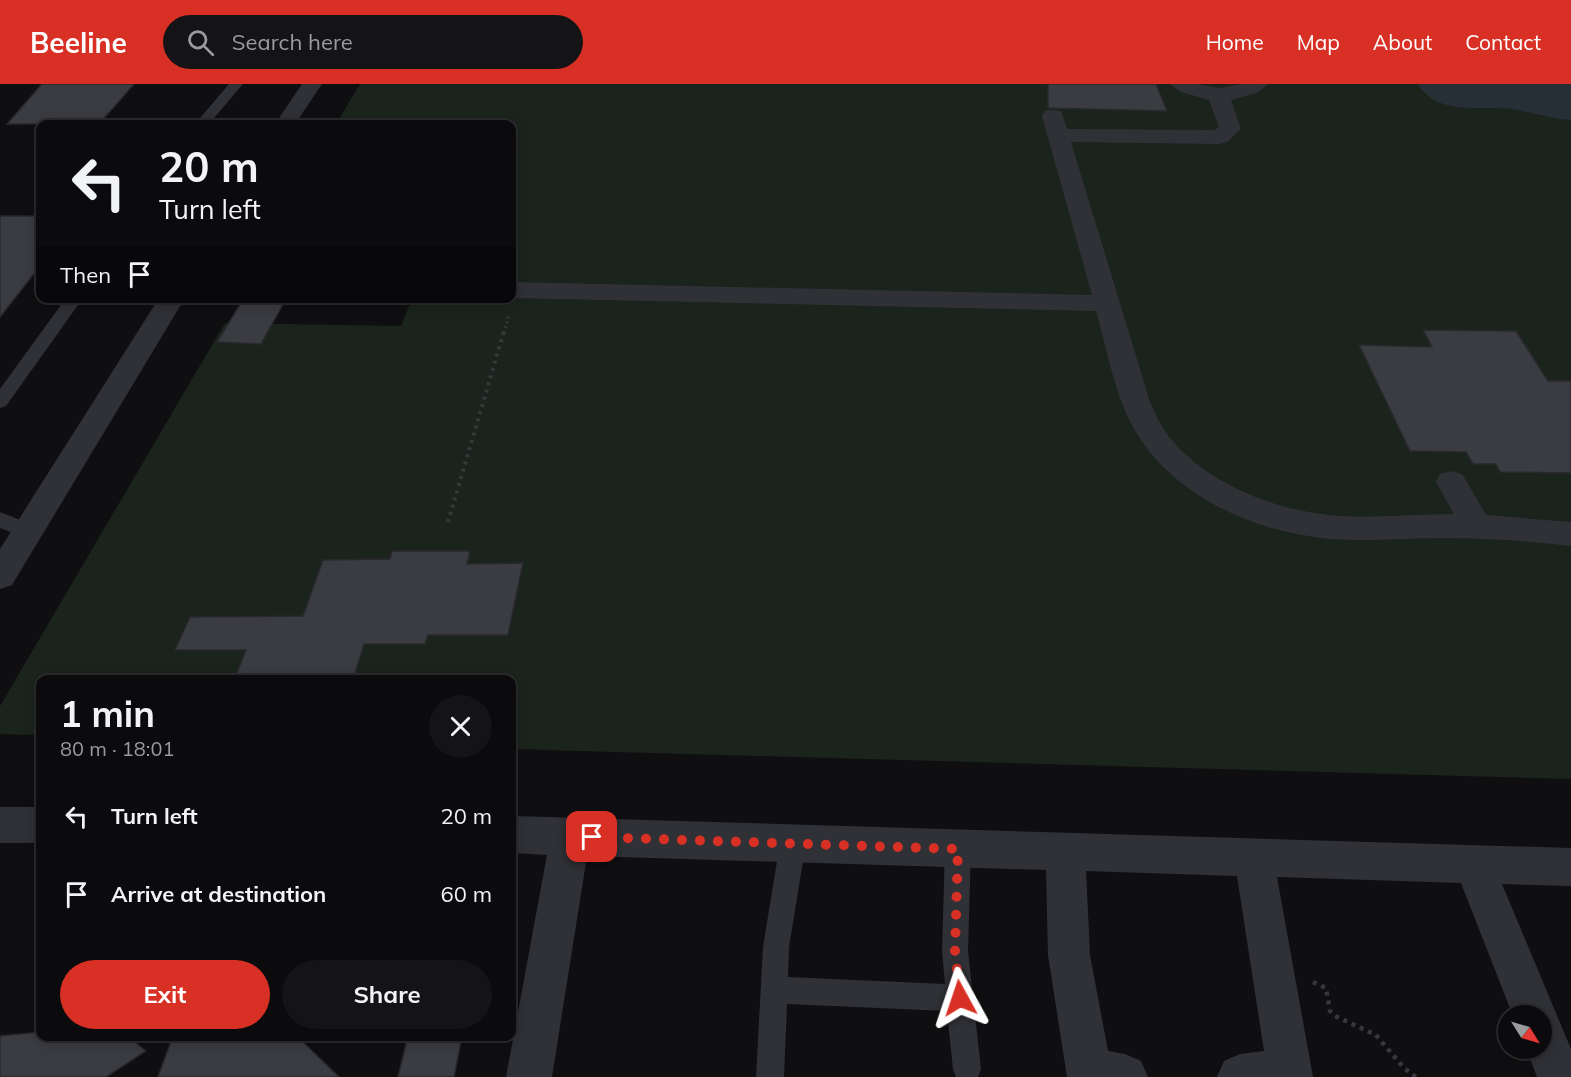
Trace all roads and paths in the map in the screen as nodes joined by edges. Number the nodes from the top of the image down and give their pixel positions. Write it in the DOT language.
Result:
graph roads {
  1 [pos="236,84"];
  2 [pos="312,84"];
  3 [pos="1180,84"];
  4 [pos="1258,84"];
  5 [pos="1218,94"];
  6 [pos="205,120"];
  7 [pos="288,120"];
  8 [pos="516,290"];
  9 [pos="71,303"];
  10 [pos="168,303"];
  11 [pos="510,303"];
  12 [pos="1108,303"];
  13 [pos="0,402"];
  14 [pos="1451,482"];
  15 [pos="448,522"];
  16 [pos="13,525"];
  17 [pos="1476,526"];
  18 [pos="1571,534"];
  19 [pos="0,576"];
  20 [pos="0,825"];
  21 [pos="36,825"];
  22 [pos="516,835"];
  23 [pos="570,836"];
  24 [pos="793,843"];
  25 [pos="958,849"];
  26 [pos="1065,852"];
  27 [pos="1254,858"];
  28 [pos="1474,864"];
  29 [pos="1571,867"];
  30 [pos="1276,988"];
  31 [pos="773,990"];
  32 [pos="960,998"];
  33 [pos="1531,1005"];
  34 [pos="1552,1057"];
  35 [pos="967,1069"];
  36 [pos="1289,1074"];
  37 [pos="1101,1075"];
  38 [pos="529,1077"];
  39 [pos="770,1077"];
  40 [pos="1240,1077"];
  41 [pos="1416,1077"];
  42 [pos="1560,1077"];
  1 -- 6 [label="lane"];
  2 -- 7 [label="street"];
  3 -- 5 [label="street"];
  4 -- 5 [label="street"];
  5 -- 12 [label="street"];
  8 -- 12 [label="street"];
  9 -- 13 [label="lane"];
  10 -- 16 [label="street"];
  11 -- 15 [label="path"];
  12 -- 17 [label="street"];
  14 -- 17 [label="street"];
  16 -- 19 [label="street"];
  17 -- 18 [label="street"];
  20 -- 21 [label="street"];
  22 -- 23 [label="street"];
  23 -- 24 [label="street"];
  23 -- 38 [label="street"];
  24 -- 25 [label="street"];
  24 -- 31 [label="lane"];
  25 -- 26 [label="street"];
  25 -- 32 [label="lane"];
  26 -- 27 [label="street"];
  26 -- 37 [label="street"];
  27 -- 28 [label="street"];
  27 -- 30 [label="street"];
  28 -- 29 [label="street"];
  28 -- 33 [label="street"];
  30 -- 36 [label="street"];
  30 -- 41 [label="path"];
  31 -- 32 [label="lane"];
  31 -- 39 [label="lane"];
  32 -- 35 [label="lane"];
  34 -- 42 [label="street"];
  36 -- 40 [label="street"];
}
